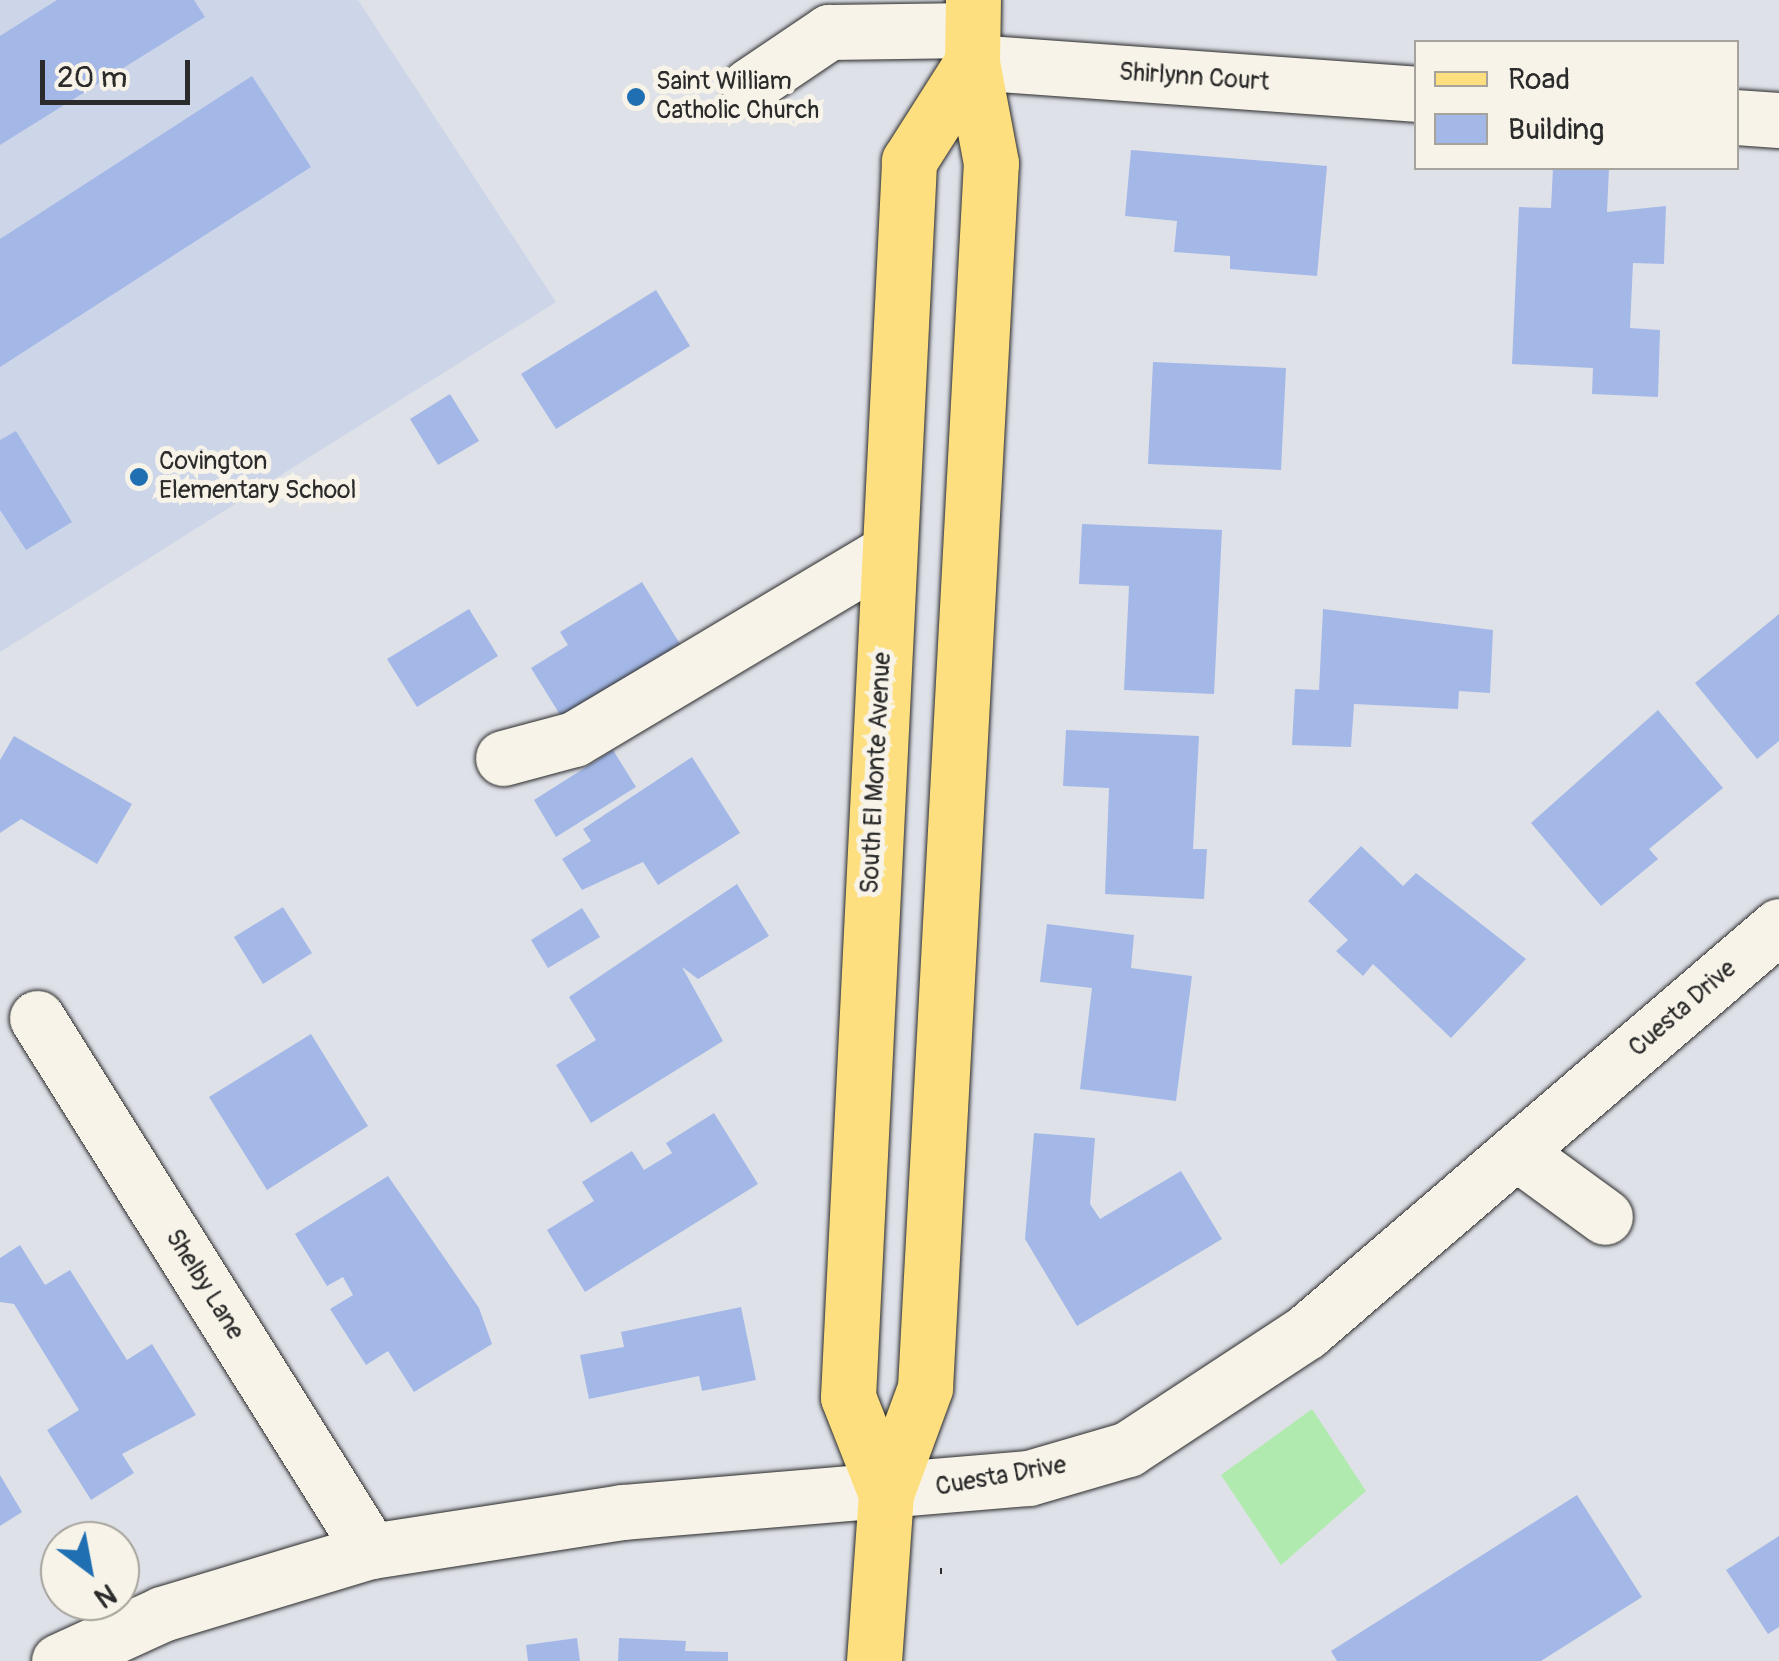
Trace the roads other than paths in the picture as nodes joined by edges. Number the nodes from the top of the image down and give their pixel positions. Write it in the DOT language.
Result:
graph roads {
  1 [pos="972,31"];
  2 [pos="749,86"];
  3 [pos="1414,94"];
  4 [pos="1739,117"];
  5 [pos="1779,120"];
  6 [pos="888,552"];
  7 [pos="502,758"];
  8 [pos="1779,926"];
  9 [pos="37,1018"];
  10 [pos="1516,1152"];
  11 [pos="1605,1216"];
  12 [pos="886,1494"];
  13 [pos="371,1550"];
  14 [pos="59,1661"];
  15 [pos="874,1661"];
  1 -- 2 [label="street, Shirlynn Court"];
  1 -- 3 [label="street, Shirlynn Court"];
  1 -- 6 [label="main road, South El Monte Avenue"];
  1 -- 12 [label="main road, South El Monte Avenue"];
  4 -- 5 [label="street"];
  6 -- 7 [label="street"];
  6 -- 12 [label="main road, South El Monte Avenue"];
  8 -- 10 [label="street, Cuesta Drive"];
  9 -- 13 [label="street, Shelby Lane"];
  10 -- 11 [label="street"];
  10 -- 12 [label="street, Cuesta Drive"];
  12 -- 13 [label="street, Cuesta Drive"];
  12 -- 15 [label="main road, South El Monte Avenue"];
  13 -- 14 [label="street, Cuesta Drive"];
}
